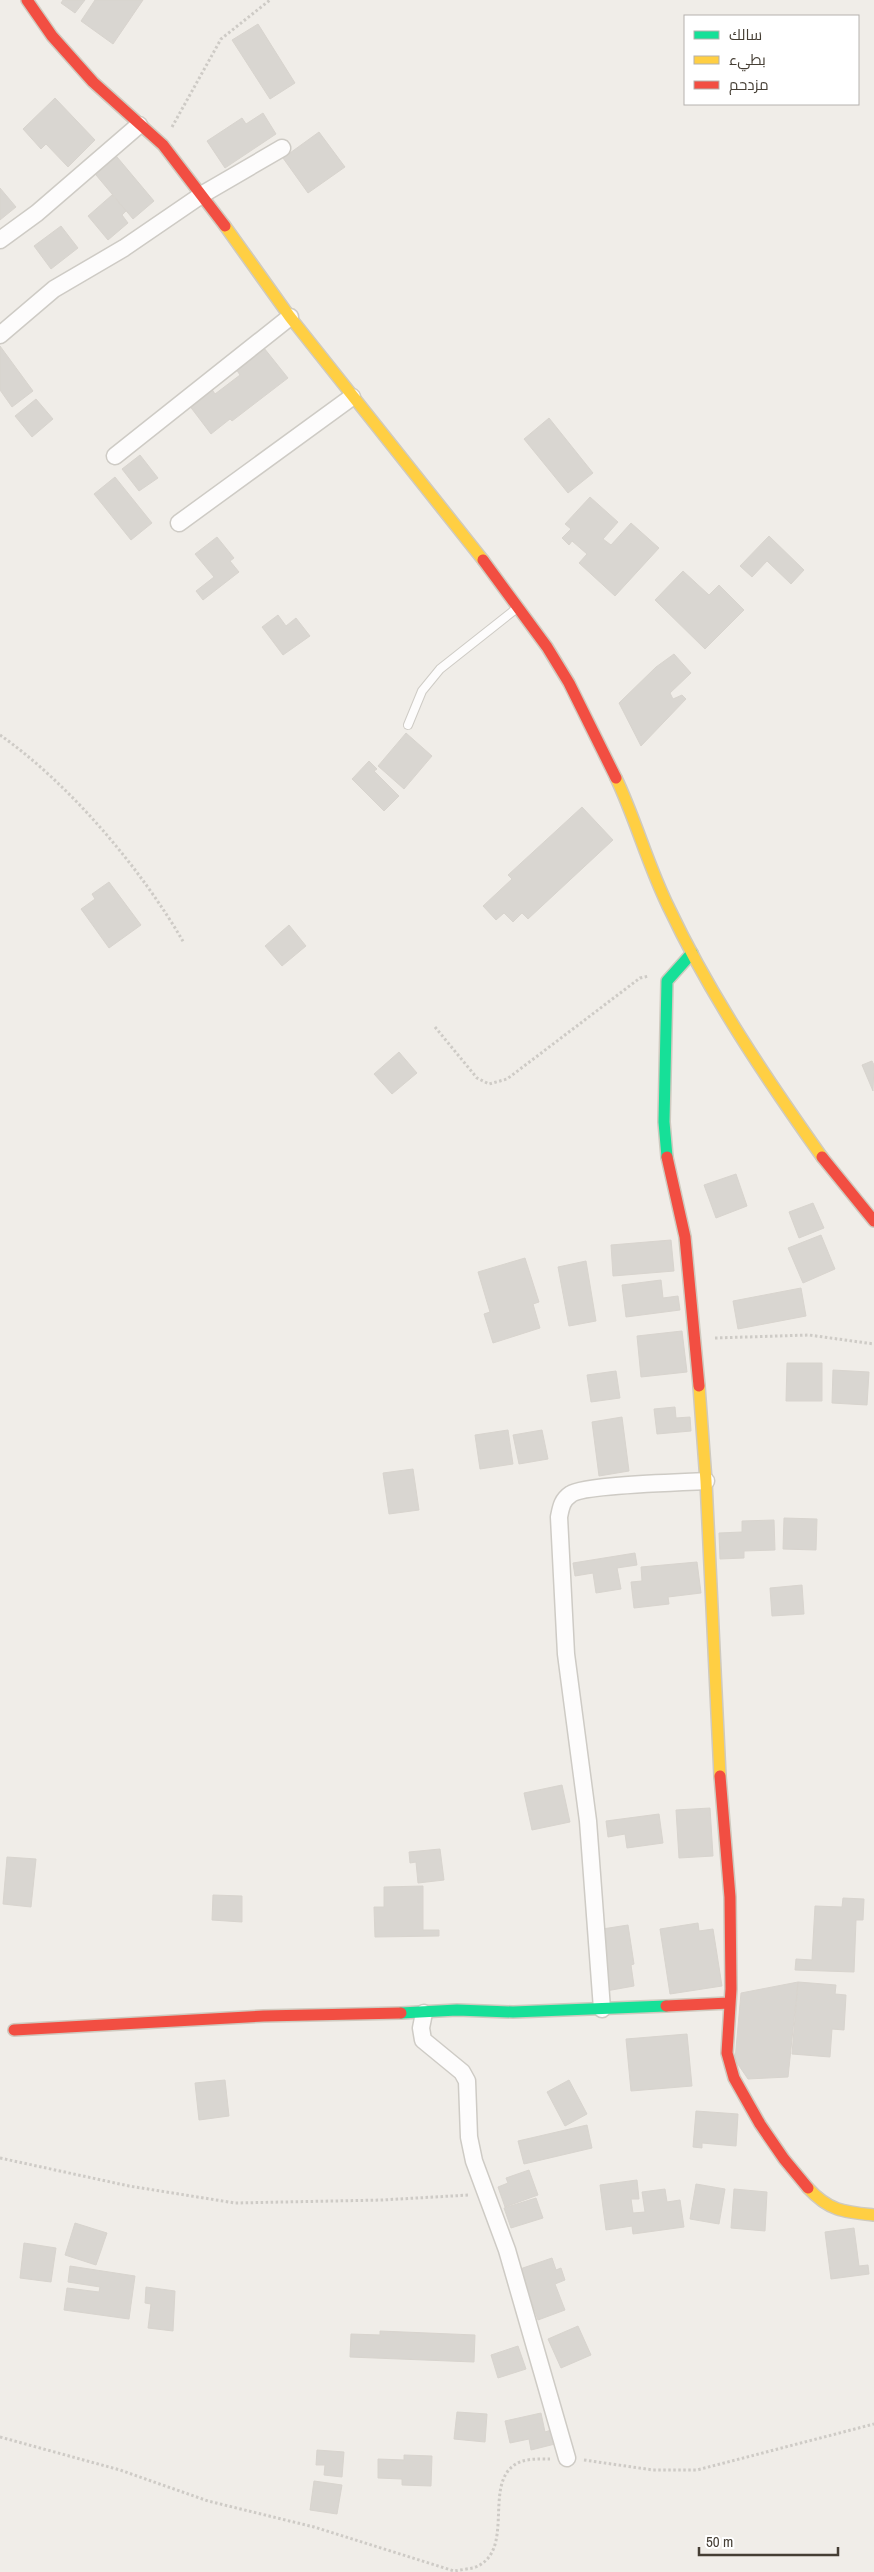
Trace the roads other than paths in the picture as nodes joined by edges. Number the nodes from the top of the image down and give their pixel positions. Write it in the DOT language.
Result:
graph roads {
  1 [pos="27,0"];
  2 [pos="139,125"];
  3 [pos="282,148"];
  4 [pos="203,194"];
  5 [pos="0,240"];
  6 [pos="290,317"];
  7 [pos="0,335"];
  8 [pos="352,397"];
  9 [pos="114,456"];
  10 [pos="179,524"];
  11 [pos="518,608"];
  12 [pos="408,725"];
  13 [pos="692,954"];
  14 [pos="874,1221"];
  15 [pos="706,1481"];
  16 [pos="729,2004"];
  17 [pos="602,2009"];
  18 [pos="424,2013"];
  19 [pos="14,2030"];
  20 [pos="874,2216"];
  21 [pos="567,2458"];
  1 -- 2 [label="street"];
  2 -- 4 [label="street"];
  2 -- 5 [label="street"];
  3 -- 4 [label="street"];
  4 -- 6 [label="street"];
  4 -- 7 [label="street"];
  6 -- 8 [label="street"];
  6 -- 9 [label="street"];
  8 -- 10 [label="street"];
  8 -- 11 [label="street"];
  11 -- 12 [label="lane"];
  11 -- 13 [label="street"];
  13 -- 14 [label="street"];
  13 -- 15 [label="street"];
  15 -- 16 [label="street"];
  15 -- 17 [label="street"];
  16 -- 17 [label="street"];
  16 -- 20 [label="street"];
  17 -- 18 [label="street"];
  18 -- 19 [label="street"];
  18 -- 21 [label="street"];
}
